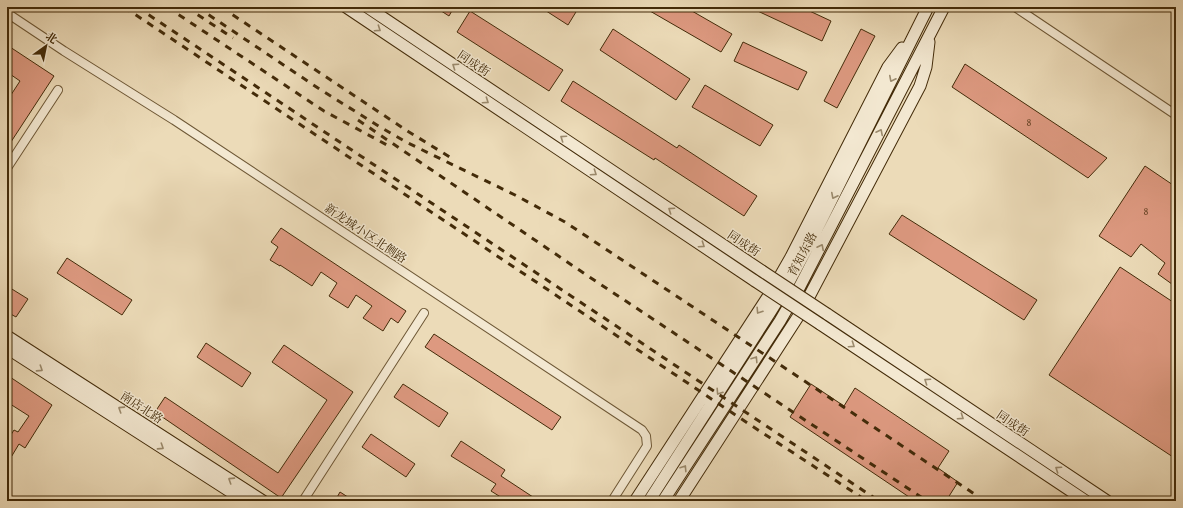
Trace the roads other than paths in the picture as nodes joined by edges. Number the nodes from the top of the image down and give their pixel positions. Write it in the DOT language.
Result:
graph roads {
  1 [pos="346,7"];
  2 [pos="366,7"];
  3 [pos="928,7"];
  4 [pos="944,7"];
  5 [pos="1015,7"];
  6 [pos="7,13"];
  7 [pos="921,21"];
  8 [pos="934,28"];
  9 [pos="58,90"];
  10 [pos="1176,115"];
  11 [pos="7,168"];
  12 [pos="424,312"];
  13 [pos="7,336"];
  14 [pos="7,348"];
  15 [pos="244,501"];
  16 [pos="263,501"];
  17 [pos="303,501"];
  18 [pos="612,501"];
  19 [pos="635,501"];
  20 [pos="649,501"];
  21 [pos="663,501"];
  22 [pos="679,501"];
  23 [pos="1086,501"];
  24 [pos="1107,501"];
  1 -- 23 [label="main road, 同成街, one-way, bridge"];
  24 -- 2 [label="main road, 同成街, one-way, bridge"];
  3 -- 7 [label="main road, 育知东路"];
  4 -- 8 [label="main road, 育知东路"];
  5 -- 10 [label="street"];
  6 -- 18 [label="street, 新龙城小区北侧路"];
  7 -- 19 [label="main road, one-way"];
  7 -- 20 [label="main road, 育知东路, one-way"];
  21 -- 8 [label="main road, 育知东路, one-way"];
  8 -- 22 [label="main road"];
  9 -- 11 [label="street"];
  12 -- 17 [label="street"];
  16 -- 13 [label="main road, 南店北路, one-way"];
  14 -- 15 [label="main road, 南店北路, one-way"];
}
